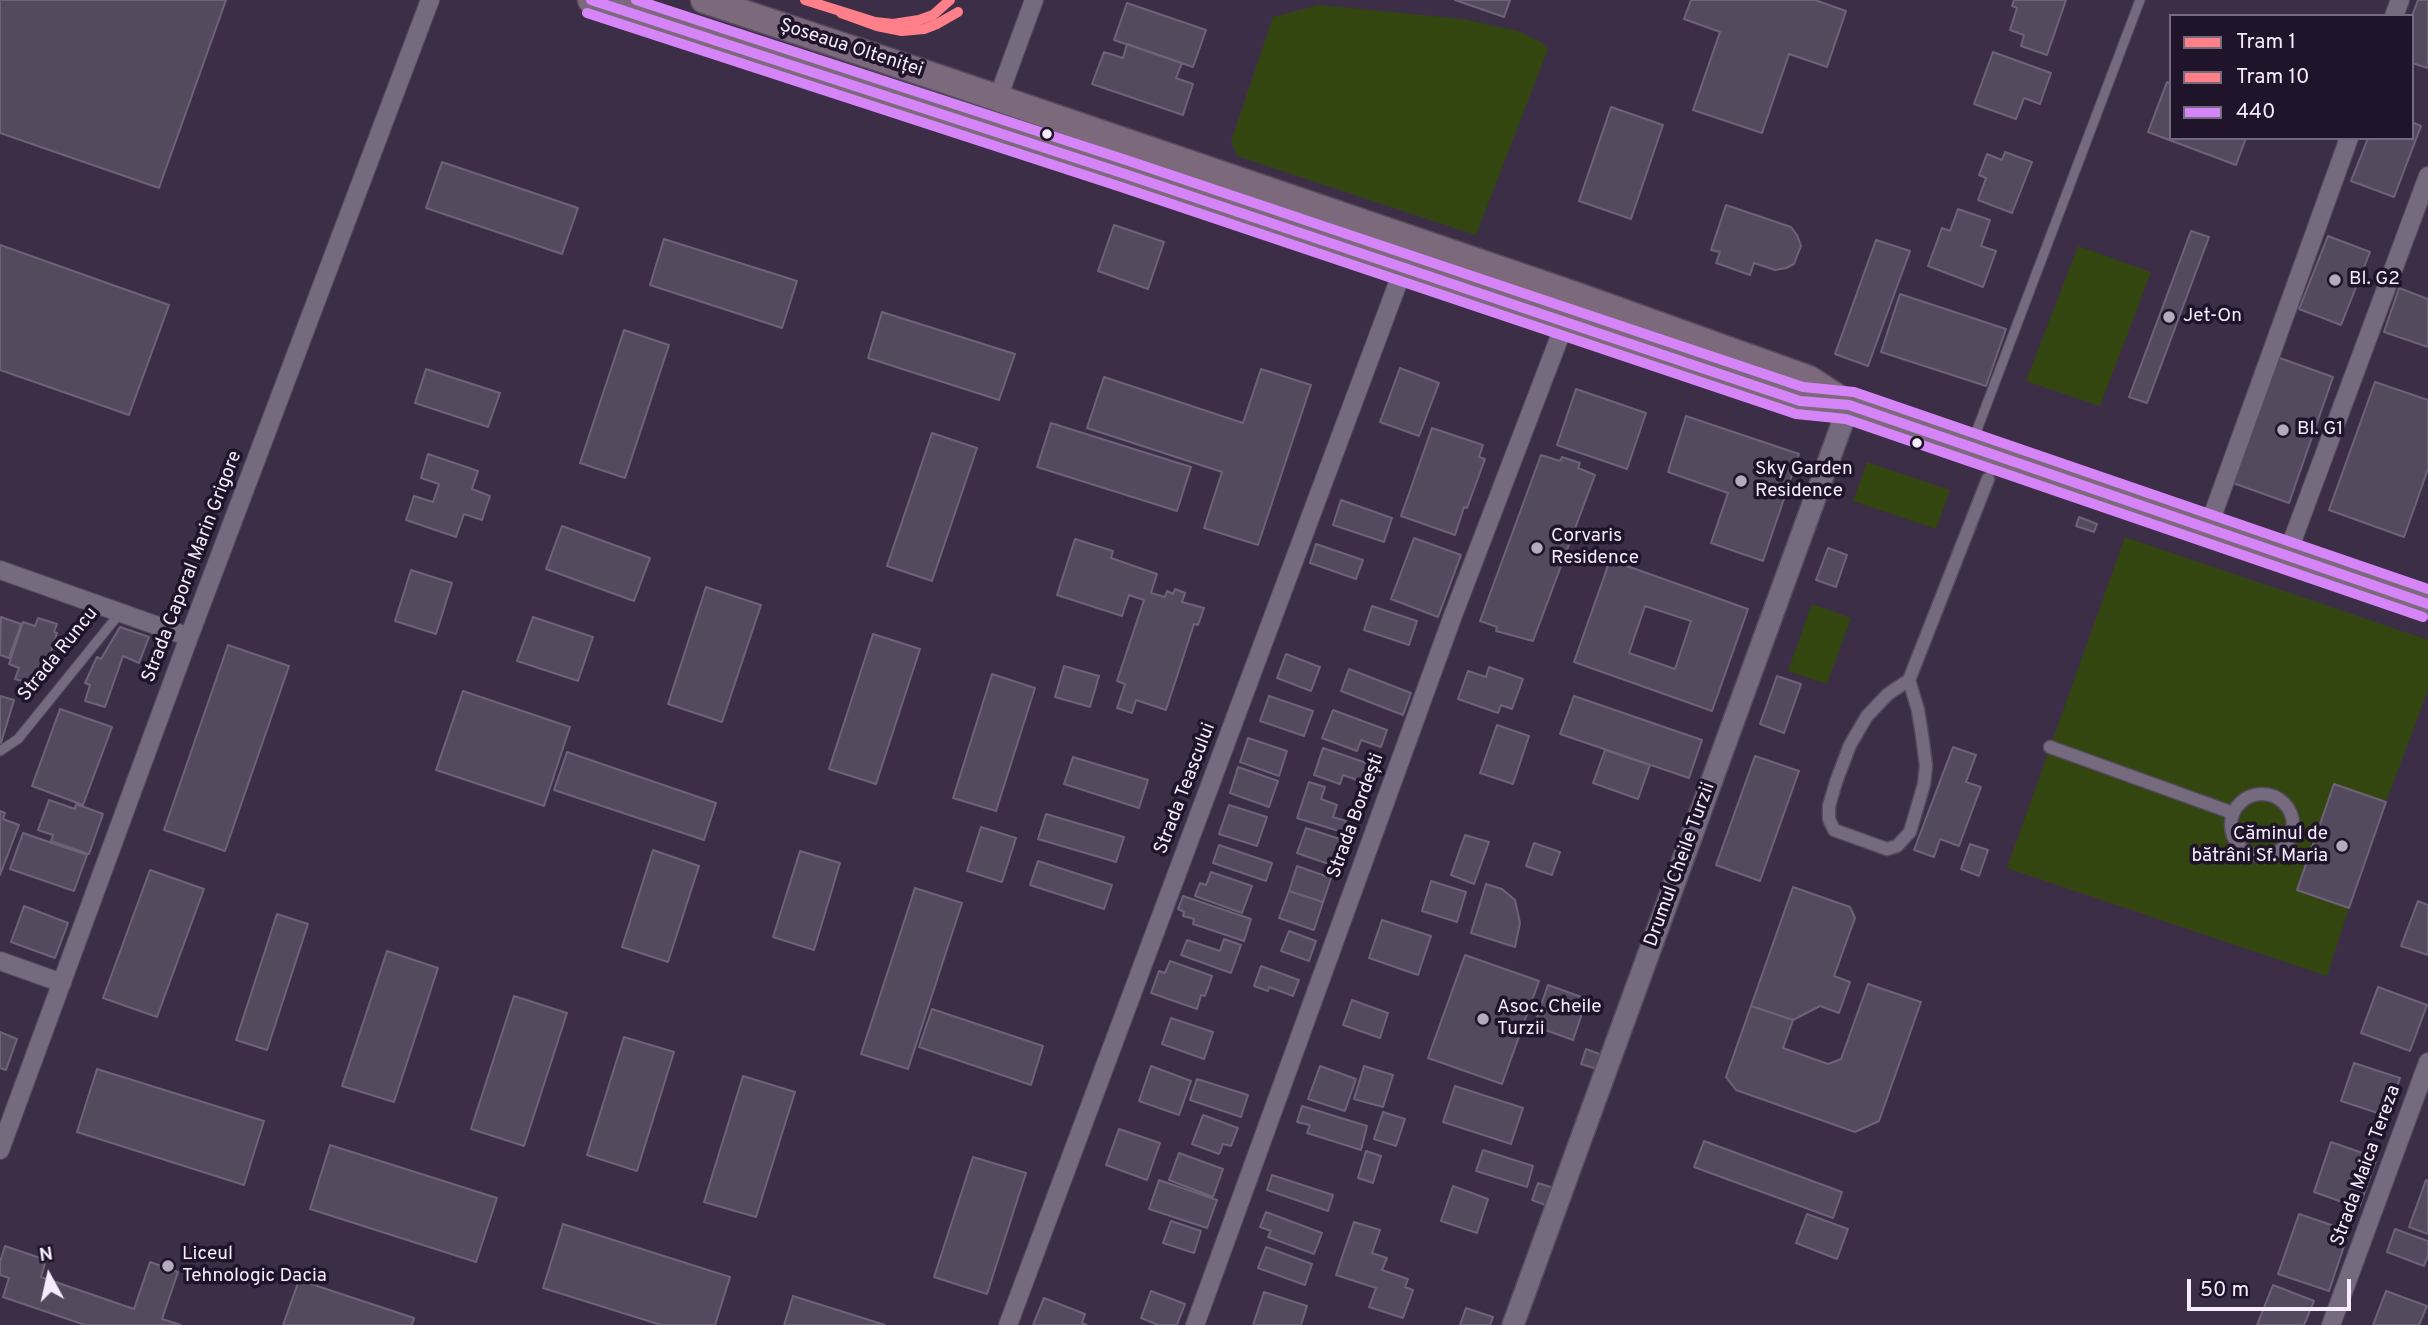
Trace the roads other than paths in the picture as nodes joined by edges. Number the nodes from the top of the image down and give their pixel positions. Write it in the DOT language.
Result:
graph roads {
  1 [pos="430,0"];
  2 [pos="591,0"];
  3 [pos="704,0"];
  4 [pos="1034,0"];
  5 [pos="2140,0"];
  6 [pos="998,98"];
  7 [pos="2348,140"];
  8 [pos="2428,176"];
  9 [pos="1414,240"];
  10 [pos="1404,268"];
  11 [pos="1565,323"];
  12 [pos="1849,405"];
  13 [pos="1970,447"];
  14 [pos="1988,479"];
  15 [pos="2208,528"];
  16 [pos="2287,555"];
  17 [pos="0,570"];
  18 [pos="2428,604"];
  19 [pos="120,613"];
  20 [pos="188,637"];
  21 [pos="1909,680"];
  22 [pos="2050,747"];
  23 [pos="0,751"];
  24 [pos="2233,813"];
  25 [pos="0,961"];
  26 [pos="62,984"];
  27 [pos="2428,1062"];
  28 [pos="0,1150"];
  29 [pos="1008,1325"];
  30 [pos="1195,1325"];
  31 [pos="1513,1325"];
  32 [pos="2331,1325"];
  1 -- 20 [label="street, Strada Caporal Marin Grigore"];
  2 -- 10 [label="main road, Șoseaua Olteniței"];
  3 -- 6 [label="main road, Șoseaua Olteniței"];
  4 -- 6 [label="street"];
  5 -- 13 [label="lane"];
  6 -- 9 [label="main road, Șoseaua Olteniței"];
  7 -- 15 [label="street"];
  8 -- 16 [label="street"];
  9 -- 10 [label="street, Strada Teascului"];
  9 -- 12 [label="main road, Șoseaua Olteniței"];
  10 -- 11 [label="main road, Șoseaua Olteniței"];
  10 -- 29 [label="street, Strada Teascului"];
  11 -- 12 [label="main road, Șoseaua Olteniței"];
  11 -- 30 [label="street, Strada Bordești"];
  12 -- 13 [label="main road, Șoseaua Olteniței"];
  12 -- 31 [label="street, Drumul Cheile Turzii"];
  13 -- 15 [label="main road, Șoseaua Olteniței"];
  14 -- 21 [label="street"];
  15 -- 16 [label="main road, Șoseaua Olteniței"];
  16 -- 18 [label="main road, Șoseaua Olteniței"];
  17 -- 19 [label="street, Strada Runcu"];
  19 -- 20 [label="street, Strada Runcu"];
  19 -- 23 [label="lane, Strada Runcu"];
  20 -- 26 [label="street, Strada Caporal Marin Grigore"];
  21 -- 21 [label="street"];
  22 -- 24 [label="street"];
  24 -- 24 [label="street"];
  25 -- 26 [label="street"];
  26 -- 28 [label="street, Strada Caporal Marin Grigore"];
  27 -- 32 [label="street, Strada Maica Tereza"];
}
